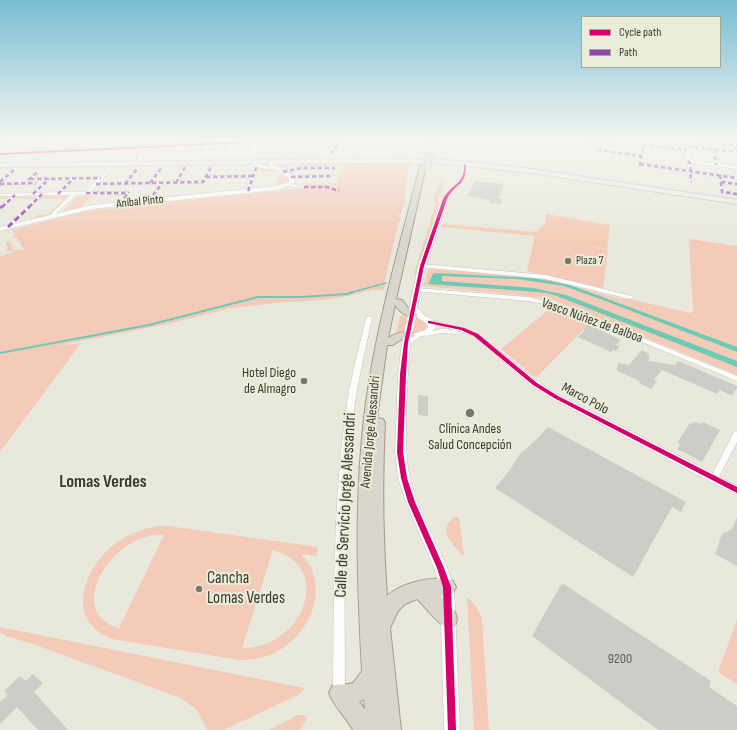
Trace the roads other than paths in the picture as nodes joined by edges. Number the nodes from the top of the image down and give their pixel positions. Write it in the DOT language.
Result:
graph roads {
  1 [pos="11,173"];
  2 [pos="37,173"];
  3 [pos="106,173"];
  4 [pos="134,173"];
  5 [pos="158,173"];
  6 [pos="182,173"];
  7 [pos="210,173"];
  8 [pos="254,173"];
  9 [pos="284,173"];
  10 [pos="423,173"];
  11 [pos="424,173"];
  12 [pos="465,173"];
  13 [pos="542,173"];
  14 [pos="691,173"];
  15 [pos="706,173"];
  16 [pos="720,175"];
  17 [pos="231,176"];
  18 [pos="253,176"];
  19 [pos="330,176"];
  20 [pos="291,177"];
  21 [pos="73,178"];
  22 [pos="737,178"];
  23 [pos="30,179"];
  24 [pos="49,179"];
  25 [pos="204,180"];
  26 [pos="99,181"];
  27 [pos="126,182"];
  28 [pos="152,182"];
  29 [pos="177,182"];
  30 [pos="691,182"];
  31 [pos="721,182"];
  32 [pos="0,183"];
  33 [pos="25,183"];
  34 [pos="45,183"];
  35 [pos="162,183"];
  36 [pos="228,183"];
  37 [pos="135,184"];
  38 [pos="737,184"];
  39 [pos="288,185"];
  40 [pos="304,187"];
  41 [pos="248,191"];
  42 [pos="86,193"];
  43 [pos="33,194"];
  44 [pos="42,194"];
  45 [pos="58,194"];
  46 [pos="74,194"];
  47 [pos="127,194"];
  48 [pos="737,194"];
  49 [pos="0,195"];
  50 [pos="15,195"];
  51 [pos="150,201"];
  52 [pos="737,202"];
  53 [pos="120,204"];
  54 [pos="0,208"];
  55 [pos="53,215"];
  56 [pos="8,227"];
  57 [pos="0,229"];
  58 [pos="422,266"];
  59 [pos="416,290"];
  60 [pos="630,297"];
  61 [pos="398,302"];
  62 [pos="416,313"];
  63 [pos="369,318"];
  64 [pos="430,322"];
  65 [pos="426,334"];
  66 [pos="405,339"];
  67 [pos="486,343"];
  68 [pos="737,379"];
  69 [pos="737,434"];
  70 [pos="714,479"];
  71 [pos="737,490"];
  72 [pos="447,587"];
  73 [pos="419,590"];
  74 [pos="448,618"];
  75 [pos="380,630"];
  76 [pos="372,672"];
  77 [pos="339,693"];
  78 [pos="365,730"];
  79 [pos="377,730"];
  80 [pos="390,730"];
  81 [pos="452,730"];
  1 -- 32 [label="street"];
  2 -- 23 [label="street"];
  3 -- 26 [label="street"];
  4 -- 27 [label="street"];
  5 -- 28 [label="street"];
  6 -- 29 [label="street"];
  7 -- 25 [label="street"];
  8 -- 18 [label="street"];
  9 -- 20 [label="street"];
  10 -- 76 [label="highway, Avenida Jorge Alessandri"];
  11 -- 61 [label="highway, Avenida Jorge Alessandri"];
  12 -- 58 [label="street"];
  13 -- 52 [label="main road"];
  14 -- 30 [label="street"];
  15 -- 16 [label="street"];
  16 -- 22 [label="street"];
  16 -- 31 [label="street"];
  17 -- 18 [label="street"];
  17 -- 25 [label="street"];
  17 -- 36 [label="street"];
  18 -- 41 [label="street"];
  19 -- 20 [label="street"];
  20 -- 39 [label="street"];
  21 -- 24 [label="street"];
  21 -- 26 [label="street"];
  21 -- 45 [label="street"];
  23 -- 24 [label="street"];
  23 -- 33 [label="street"];
  24 -- 34 [label="street"];
  25 -- 29 [label="street"];
  26 -- 27 [label="street"];
  26 -- 42 [label="street"];
  27 -- 28 [label="street"];
  27 -- 37 [label="street"];
  28 -- 29 [label="street"];
  28 -- 35 [label="street"];
  28 -- 37 [label="street"];
  29 -- 35 [label="street"];
  31 -- 38 [label="street"];
  31 -- 48 [label="street"];
  32 -- 33 [label="street"];
  33 -- 34 [label="street"];
  34 -- 43 [label="street"];
  35 -- 51 [label="street"];
  37 -- 47 [label="street"];
  39 -- 40 [label="street"];
  39 -- 41 [label="street, Aníbal Pinto"];
  41 -- 51 [label="street, Aníbal Pinto"];
  42 -- 46 [label="street"];
  42 -- 47 [label="street"];
  43 -- 44 [label="street"];
  43 -- 50 [label="street"];
  44 -- 45 [label="street"];
  44 -- 56 [label="street"];
  45 -- 46 [label="street"];
  46 -- 55 [label="street"];
  47 -- 53 [label="street"];
  49 -- 50 [label="street"];
  50 -- 54 [label="street"];
  51 -- 53 [label="street, Aníbal Pinto"];
  53 -- 55 [label="street, Aníbal Pinto"];
  55 -- 56 [label="street, Aníbal Pinto"];
  56 -- 57 [label="street, Aníbal Pinto"];
  58 -- 59 [label="street"];
  58 -- 60 [label="street"];
  59 -- 62 [label="street"];
  59 -- 68 [label="street, Vasco Núñez de Balboa"];
  61 -- 62 [label="highway"];
  61 -- 66 [label="highway, Avenida Jorge Alessandri"];
  62 -- 64 [label="street, Marco Polo"];
  62 -- 66 [label="street"];
  63 -- 77 [label="street, Calle de Servicio Jorge Alessandri"];
  64 -- 65 [label="street"];
  64 -- 67 [label="street, Marco Polo"];
  65 -- 66 [label="street, Marco Polo"];
  65 -- 67 [label="street, Marco Polo"];
  66 -- 72 [label="street"];
  66 -- 75 [label="highway, Avenida Jorge Alessandri"];
  67 -- 70 [label="street, Marco Polo"];
  69 -- 70 [label="street"];
  70 -- 71 [label="street, Marco Polo"];
  72 -- 73 [label="highway"];
  72 -- 74 [label="street"];
  73 -- 74 [label="highway"];
  73 -- 75 [label="highway"];
  74 -- 81 [label="street"];
  75 -- 80 [label="highway, Avenida Jorge Alessandri"];
  76 -- 77 [label="highway"];
  76 -- 79 [label="highway, Avenida Jorge Alessandri"];
  77 -- 78 [label="highway"];
}
